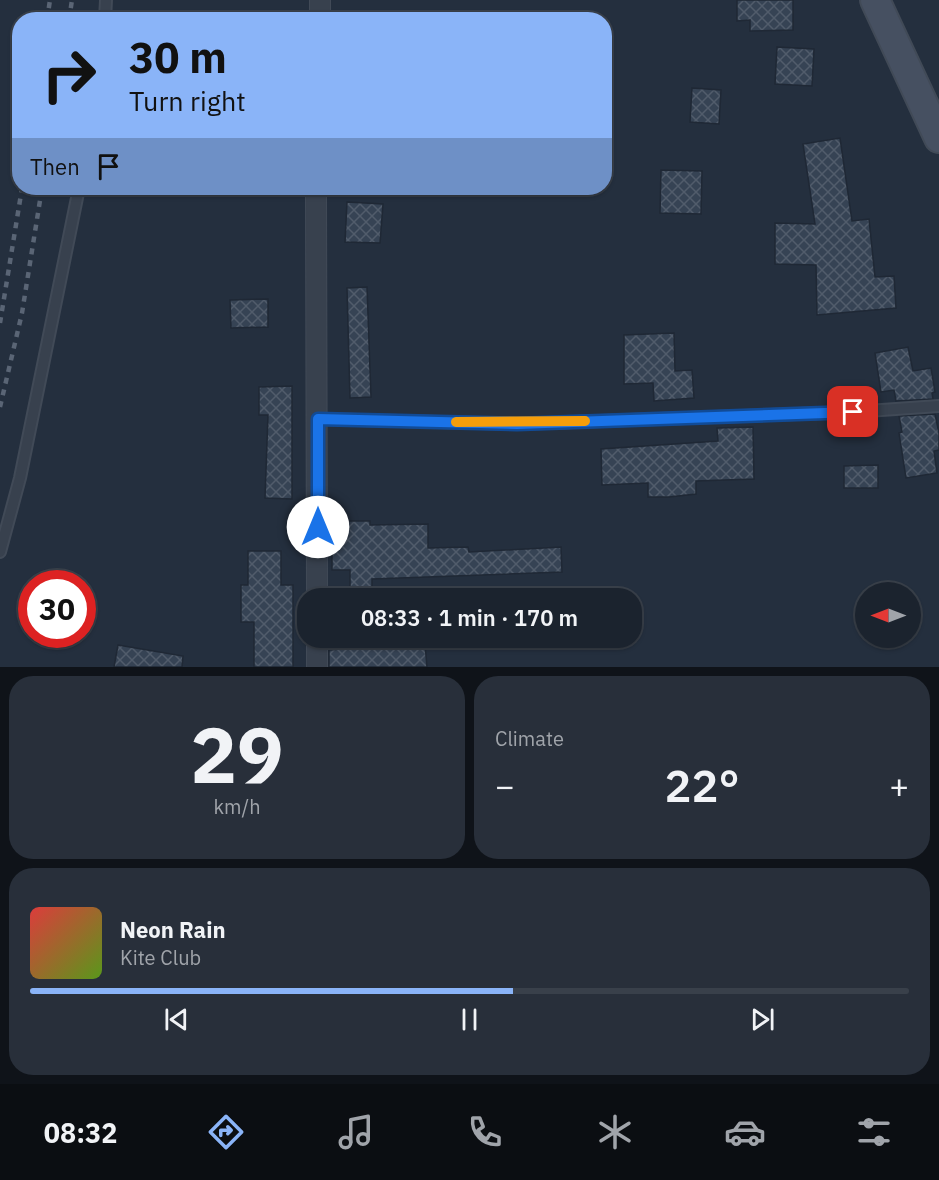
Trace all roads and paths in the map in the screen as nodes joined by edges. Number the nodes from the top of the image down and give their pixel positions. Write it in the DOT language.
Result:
graph roads {
  1 [pos="875,0"];
  2 [pos="939,138"];
  3 [pos="78,195"];
  4 [pos="316,195"];
  5 [pos="939,406"];
  6 [pos="318,419"];
  7 [pos="0,552"];
  8 [pos="317,588"];
  9 [pos="317,648"];
  10 [pos="317,667"];
  1 -- 2 [label="street"];
  3 -- 7 [label="lane"];
  4 -- 6 [label="street"];
  5 -- 6 [label="lane"];
  6 -- 8 [label="street"];
  9 -- 10 [label="street"];
}
